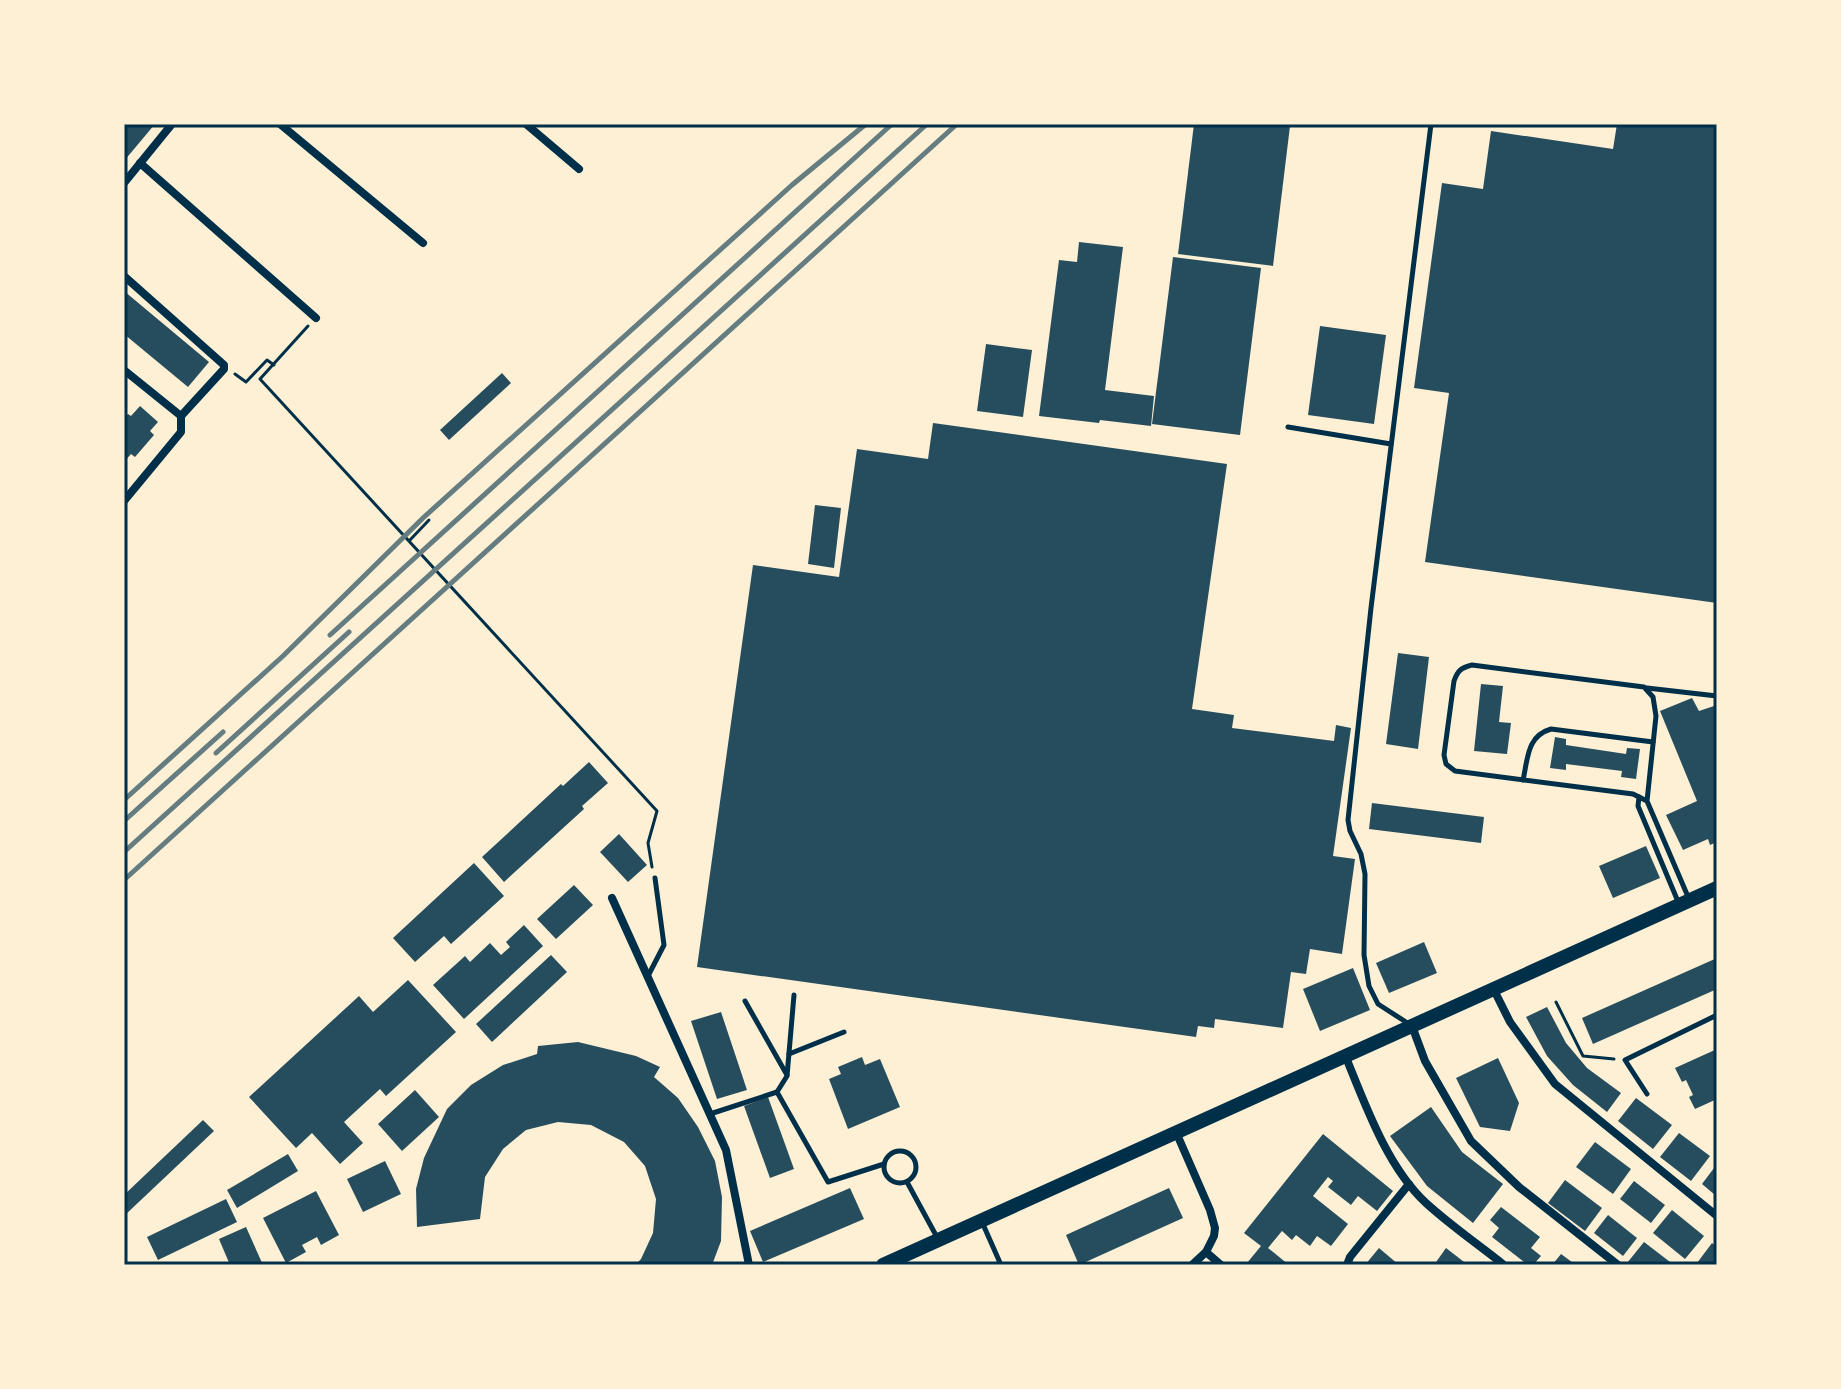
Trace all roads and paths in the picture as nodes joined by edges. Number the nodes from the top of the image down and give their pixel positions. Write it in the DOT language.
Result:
graph roads {
  1 [pos="172,124"];
  2 [pos="280,124"];
  3 [pos="526,124"];
  4 [pos="1431,124"];
  5 [pos="140,163"];
  6 [pos="579,169"];
  7 [pos="124,183"];
  8 [pos="423,243"];
  9 [pos="124,276"];
  10 [pos="316,318"];
  11 [pos="224,365"];
  12 [pos="274,365"];
  13 [pos="125,372"];
  14 [pos="181,416"];
  15 [pos="1288,427"];
  16 [pos="1391,444"];
  17 [pos="124,501"];
  18 [pos="429,520"];
  19 [pos="410,540"];
  20 [pos="1644,687"];
  21 [pos="1717,696"];
  22 [pos="1653,742"];
  23 [pos="1523,780"];
  24 [pos="1639,797"];
  25 [pos="1647,801"];
  26 [pos="655,878"];
  27 [pos="1717,888"];
  28 [pos="612,898"];
  29 [pos="1684,903"];
  30 [pos="648,976"];
  31 [pos="1493,988"];
  32 [pos="794,995"];
  33 [pos="745,1001"];
  34 [pos="1556,1002"];
  35 [pos="1717,1015"];
  36 [pos="1412,1026"];
  37 [pos="844,1032"];
  38 [pos="789,1054"];
  39 [pos="1345,1055"];
  40 [pos="1625,1060"];
  41 [pos="787,1076"];
  42 [pos="777,1092"];
  43 [pos="1647,1094"];
  44 [pos="710,1114"];
  45 [pos="1176,1131"];
  46 [pos="884,1164"];
  47 [pos="907,1182"];
  48 [pos="1409,1184"];
  49 [pos="1717,1216"];
  50 [pos="981,1220"];
  51 [pos="938,1240"];
  52 [pos="1206,1252"];
  53 [pos="749,1265"];
  54 [pos="883,1265"];
  55 [pos="1001,1265"];
  56 [pos="1192,1265"];
  57 [pos="1221,1265"];
  58 [pos="1347,1265"];
  59 [pos="1504,1265"];
  60 [pos="1618,1265"];
  1 -- 5 [label="street"];
  2 -- 8 [label="street"];
  3 -- 6 [label="street"];
  4 -- 16 [label="lane"];
  5 -- 7 [label="street"];
  5 -- 10 [label="street"];
  9 -- 11 [label="street"];
  10 -- 12 [label="path"];
  11 -- 12 [label="path"];
  11 -- 14 [label="street"];
  12 -- 19 [label="path"];
  13 -- 14 [label="street"];
  14 -- 17 [label="street"];
  15 -- 16 [label="lane"];
  16 -- 36 [label="lane"];
  18 -- 19 [label="path"];
  19 -- 26 [label="path"];
  20 -- 21 [label="lane"];
  20 -- 22 [label="lane"];
  20 -- 23 [label="lane"];
  22 -- 23 [label="lane"];
  22 -- 25 [label="lane"];
  23 -- 24 [label="lane"];
  24 -- 25 [label="lane"];
  24 -- 29 [label="lane"];
  25 -- 29 [label="lane"];
  26 -- 30 [label="lane"];
  27 -- 29 [label="main road"];
  28 -- 30 [label="street"];
  29 -- 31 [label="main road"];
  30 -- 44 [label="street"];
  31 -- 36 [label="main road"];
  31 -- 49 [label="street"];
  32 -- 38 [label="lane"];
  33 -- 41 [label="lane"];
  34 -- 40 [label="path"];
  35 -- 40 [label="lane"];
  36 -- 39 [label="main road"];
  36 -- 60 [label="street"];
  37 -- 38 [label="lane"];
  38 -- 41 [label="lane"];
  39 -- 45 [label="main road"];
  39 -- 48 [label="street"];
  40 -- 43 [label="lane"];
  41 -- 42 [label="lane"];
  42 -- 44 [label="lane"];
  42 -- 46 [label="lane"];
  44 -- 53 [label="street"];
  45 -- 50 [label="main road"];
  45 -- 52 [label="street"];
  46 -- 47 [label="lane"];
  46 -- 47 [label="lane"];
  47 -- 51 [label="lane"];
  48 -- 58 [label="street"];
  48 -- 59 [label="street"];
  50 -- 51 [label="main road"];
  50 -- 55 [label="lane"];
  51 -- 54 [label="main road"];
  52 -- 56 [label="street"];
  52 -- 57 [label="street"];
}
